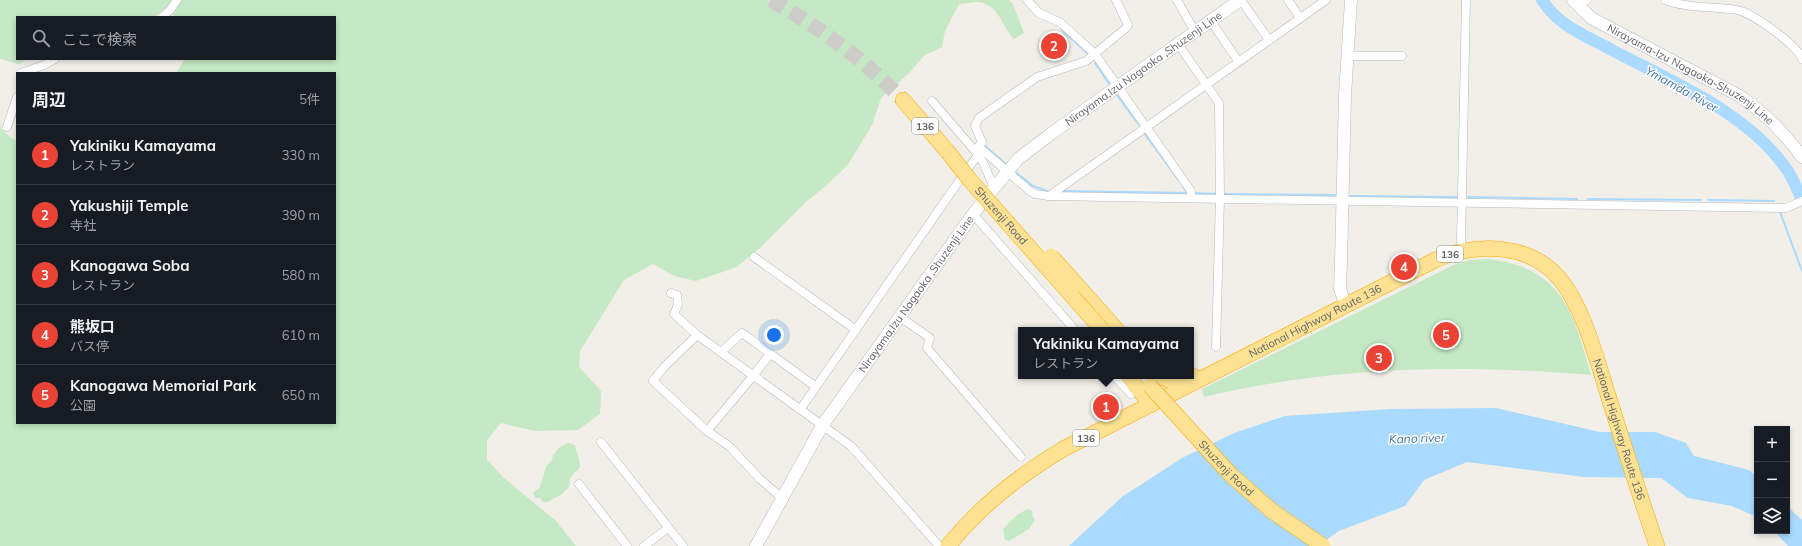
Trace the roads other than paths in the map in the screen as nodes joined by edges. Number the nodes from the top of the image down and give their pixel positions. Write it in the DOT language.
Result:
graph roads {
  1 [pos="177,0"];
  2 [pos="1027,0"];
  3 [pos="1116,0"];
  4 [pos="1177,0"];
  5 [pos="1240,0"];
  6 [pos="1288,0"];
  7 [pos="1326,0"];
  8 [pos="1351,0"];
  9 [pos="1466,0"];
  10 [pos="1665,0"];
  11 [pos="1579,2"];
  12 [pos="163,16"];
  13 [pos="1300,18"];
  14 [pos="1210,21"];
  15 [pos="1195,32"];
  16 [pos="1269,40"];
  17 [pos="1178,44"];
  18 [pos="1095,54"];
  19 [pos="1347,56"];
  20 [pos="1402,56"];
  21 [pos="1802,59"];
  22 [pos="53,60"];
  23 [pos="1238,61"];
  24 [pos="24,72"];
  25 [pos="1206,84"];
  26 [pos="1116,87"];
  27 [pos="16,100"];
  28 [pos="902,100"];
  29 [pos="932,101"];
  30 [pos="7,127"];
  31 [pos="1144,127"];
  32 [pos="978,151"];
  33 [pos="948,152"];
  34 [pos="1802,157"];
  35 [pos="1007,171"];
  36 [pos="970,179"];
  37 [pos="994,188"];
  38 [pos="1049,196"];
  39 [pos="1191,198"];
  40 [pos="1220,198"];
  41 [pos="1343,201"];
  42 [pos="1802,201"];
  43 [pos="1462,202"];
  44 [pos="973,214"];
  45 [pos="1463,251"];
  46 [pos="754,257"];
  47 [pos="671,293"];
  48 [pos="1346,306"];
  49 [pos="900,317"];
  50 [pos="1072,327"];
  51 [pos="1087,327"];
  52 [pos="1099,327"];
  53 [pos="1114,327"];
  54 [pos="856,330"];
  55 [pos="697,335"];
  56 [pos="1216,347"];
  57 [pos="721,352"];
  58 [pos="770,354"];
  59 [pos="1242,357"];
  60 [pos="1194,375"];
  61 [pos="753,376"];
  62 [pos="1124,379"];
  63 [pos="1124,379"];
  64 [pos="1157,379"];
  65 [pos="1167,379"];
  66 [pos="1185,379"];
  67 [pos="1134,382"];
  68 [pos="816,387"];
  69 [pos="1158,401"];
  70 [pos="800,410"];
  71 [pos="822,426"];
  72 [pos="707,430"];
  73 [pos="601,442"];
  74 [pos="1021,457"];
  75 [pos="579,484"];
  76 [pos="783,499"];
  77 [pos="668,528"];
  78 [pos="628,546"];
  79 [pos="644,546"];
  80 [pos="683,546"];
  81 [pos="756,546"];
  82 [pos="939,546"];
  83 [pos="948,546"];
  84 [pos="1323,546"];
  85 [pos="1657,546"];
  1 -- 12 [label="street"];
  2 -- 18 [label="street"];
  3 -- 18 [label="street"];
  4 -- 15 [label="street"];
  5 -- 14 [label="main road, Nirayama,Izu Nagaoka ,Shuzenji Line"];
  5 -- 16 [label="street"];
  6 -- 13 [label="street"];
  7 -- 13 [label="street"];
  8 -- 19 [label="main road"];
  9 -- 43 [label="street"];
  10 -- 21 [label="street"];
  11 -- 34 [label="main road, Nirayama-Izu Nagaoka-Shuzenji Line"];
  13 -- 16 [label="street"];
  14 -- 15 [label="main road, Nirayama,Izu Nagaoka ,Shuzenji Line"];
  14 -- 23 [label="street"];
  15 -- 17 [label="main road, Nirayama,Izu Nagaoka ,Shuzenji Line"];
  16 -- 23 [label="street"];
  17 -- 25 [label="street"];
  17 -- 26 [label="main road, Nirayama,Izu Nagaoka ,Shuzenji Line"];
  18 -- 26 [label="street"];
  18 -- 32 [label="street"];
  19 -- 20 [label="street"];
  19 -- 41 [label="main road"];
  22 -- 24 [label="street"];
  23 -- 25 [label="street"];
  25 -- 31 [label="street"];
  25 -- 40 [label="street"];
  26 -- 31 [label="street"];
  26 -- 35 [label="main road, Nirayama,Izu Nagaoka ,Shuzenji Line"];
  27 -- 30 [label="street"];
  28 -- 33 [label="highway, Shuzenji Road / 136"];
  29 -- 32 [label="street"];
  31 -- 38 [label="street"];
  31 -- 39 [label="street"];
  32 -- 35 [label="street"];
  32 -- 37 [label="street"];
  32 -- 54 [label="street"];
  33 -- 36 [label="highway, Shuzenji Road / 136, bridge"];
  33 -- 53 [label="highway, bridge"];
  35 -- 37 [label="main road, Nirayama,Izu Nagaoka ,Shuzenji Line"];
  35 -- 38 [label="street"];
  36 -- 51 [label="highway, bridge"];
  36 -- 52 [label="highway, Shuzenji Road / 136, bridge"];
  37 -- 44 [label="main road, Nirayama,Izu Nagaoka ,Shuzenji Line"];
  38 -- 39 [label="street"];
  39 -- 40 [label="street"];
  40 -- 41 [label="street"];
  40 -- 56 [label="street"];
  41 -- 43 [label="street"];
  41 -- 48 [label="main road"];
  42 -- 43 [label="street"];
  43 -- 45 [label="street"];
  44 -- 49 [label="main road, Nirayama,Izu Nagaoka ,Shuzenji Line"];
  44 -- 50 [label="street"];
  45 -- 48 [label="highway, National Highway Route 136 / 136"];
  45 -- 85 [label="highway, National Highway Route 136 / 136"];
  46 -- 54 [label="street"];
  47 -- 55 [label="street"];
  48 -- 59 [label="highway, National Highway Route 136 / 136"];
  49 -- 71 [label="main road, Nirayama,Izu Nagaoka ,Shuzenji Line"];
  49 -- 74 [label="street"];
  54 -- 68 [label="street"];
  55 -- 57 [label="street"];
  55 -- 72 [label="street"];
  57 -- 58 [label="street"];
  57 -- 61 [label="street"];
  58 -- 61 [label="street"];
  58 -- 68 [label="street"];
  59 -- 60 [label="highway"];
  59 -- 69 [label="highway, National Highway Route 136 / 136"];
  61 -- 70 [label="street"];
  61 -- 72 [label="street"];
  62 -- 67 [label="street"];
  63 -- 67 [label="street"];
  64 -- 69 [label="highway"];
  65 -- 66 [label="highway"];
  67 -- 69 [label="highway"];
  67 -- 84 [label="highway, Shuzenji Road, bridge"];
  68 -- 70 [label="street"];
  69 -- 83 [label="highway, National Highway Route 136 / 136"];
  70 -- 71 [label="street"];
  71 -- 76 [label="main road, Nirayama,Izu Nagaoka ,Shuzenji Line"];
  71 -- 82 [label="street"];
  72 -- 76 [label="street"];
  73 -- 77 [label="street"];
  75 -- 78 [label="street"];
  76 -- 81 [label="main road, Nirayama,Izu Nagaoka ,Shuzenji Line"];
  77 -- 79 [label="street"];
  77 -- 80 [label="street"];
}
